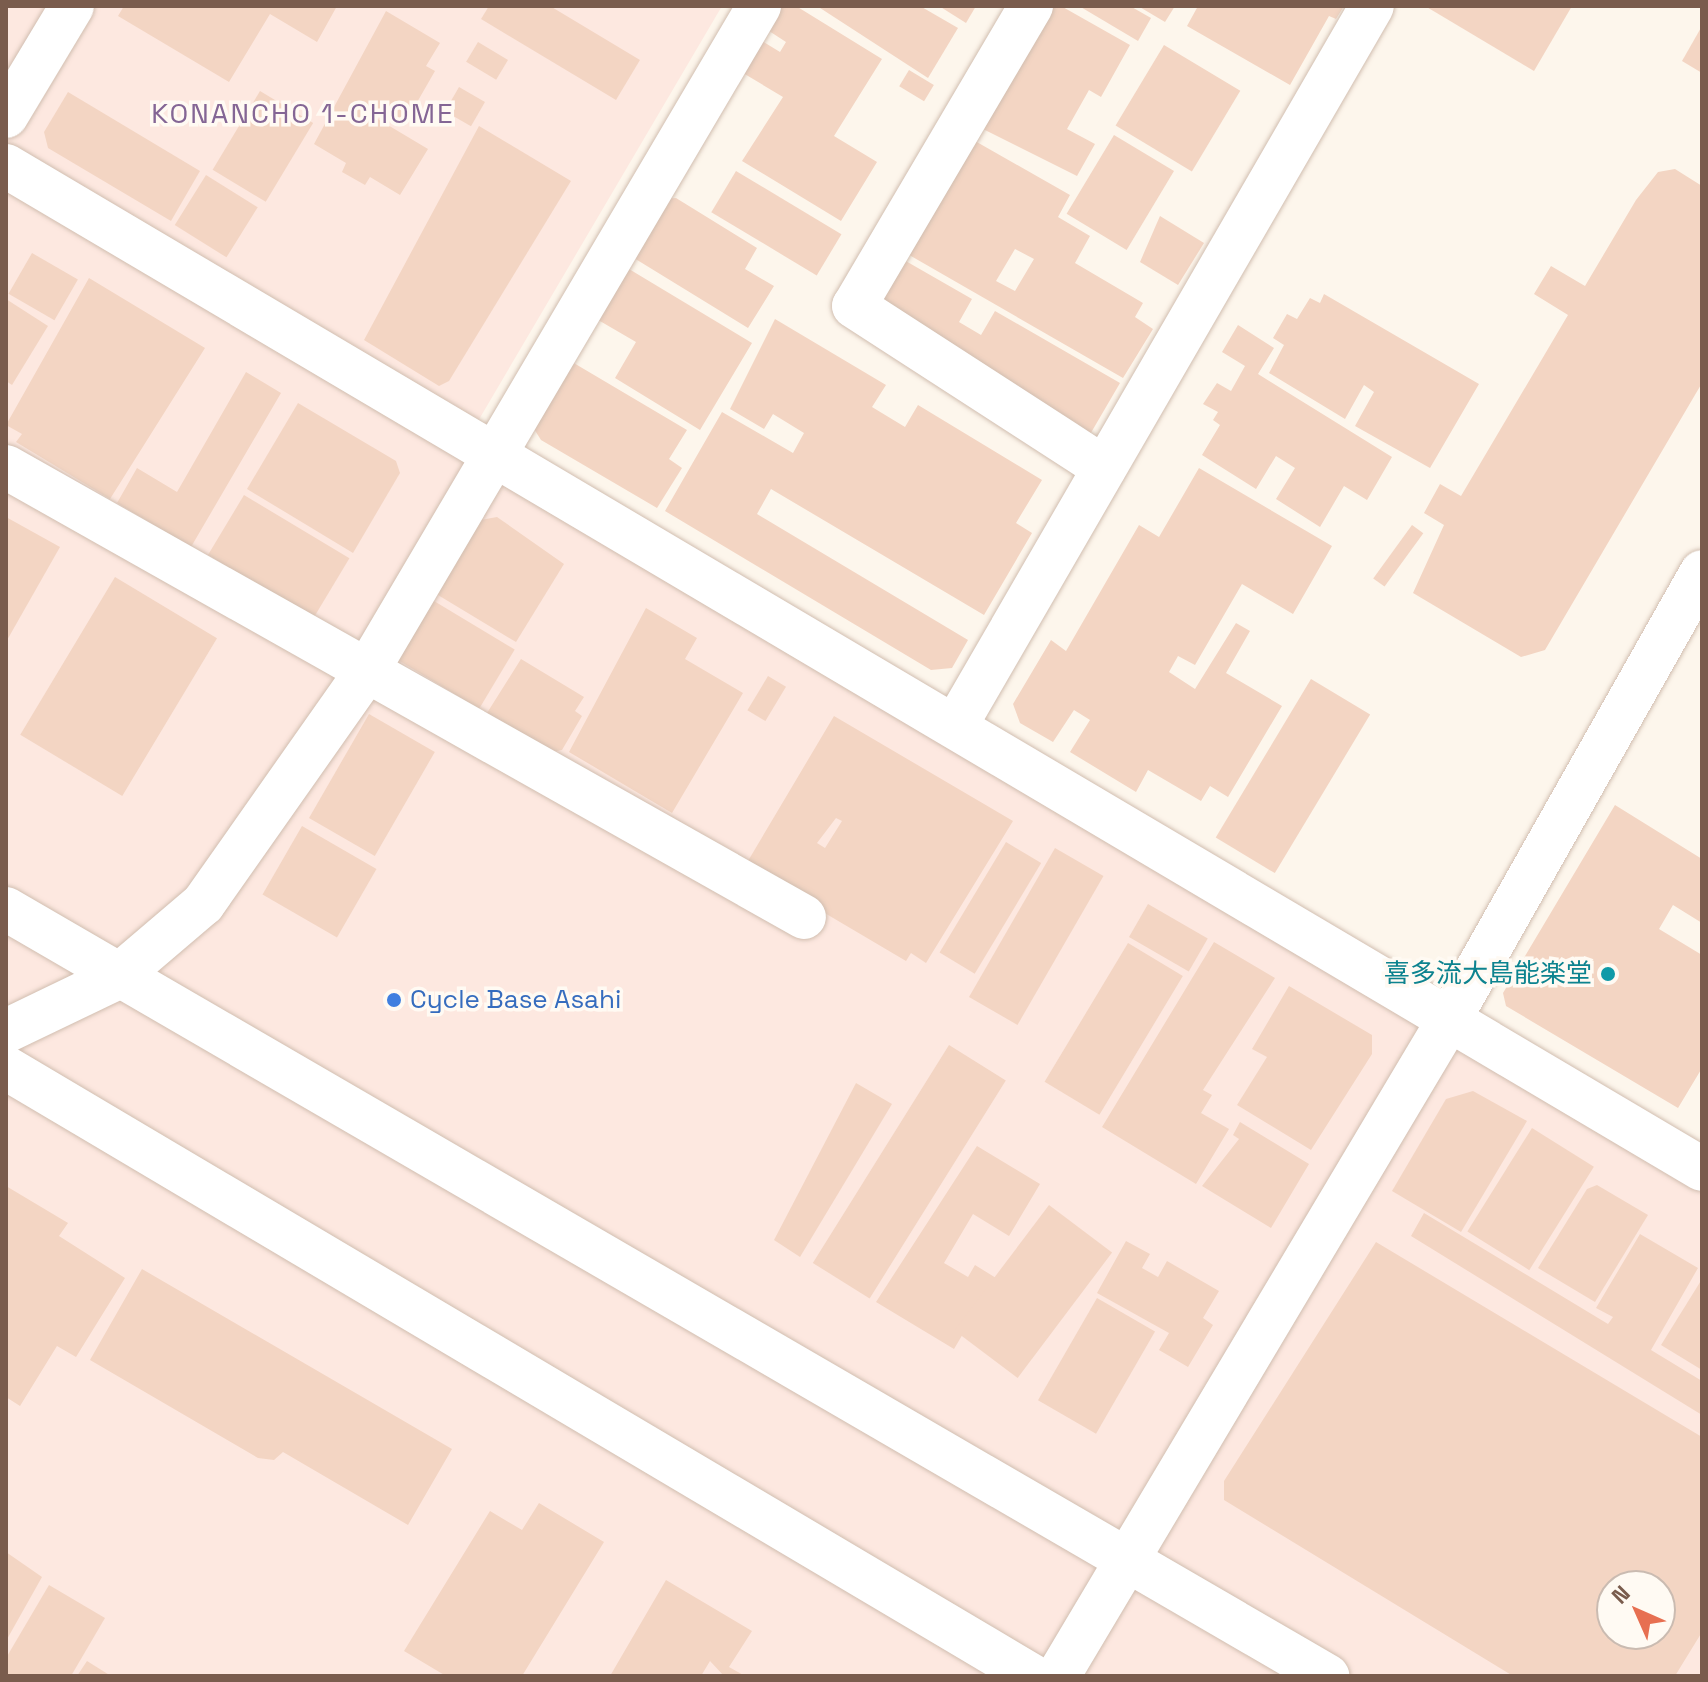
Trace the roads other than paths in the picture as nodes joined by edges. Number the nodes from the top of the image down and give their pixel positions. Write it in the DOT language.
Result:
graph roads {
  1 [pos="72,6"];
  2 [pos="759,6"];
  3 [pos="1031,6"];
  4 [pos="1372,6"];
  5 [pos="6,116"];
  6 [pos="6,166"];
  7 [pos="498,452"];
  8 [pos="6,467"];
  9 [pos="1104,468"];
  10 [pos="1702,572"];
  11 [pos="367,671"];
  12 [pos="957,723"];
  13 [pos="6,909"];
  14 [pos="804,917"];
  15 [pos="116,978"];
  16 [pos="1450,1018"];
  17 [pos="6,1031"];
  18 [pos="6,1068"];
  19 [pos="1702,1169"];
  20 [pos="1129,1556"];
  21 [pos="1032,1676"];
  22 [pos="1058,1676"];
  23 [pos="1327,1676"];
  1 -- 5 [label="street"];
  2 -- 7 [label="street"];
  3 -- 9 [label="street"];
  4 -- 9 [label="street"];
  6 -- 7 [label="street"];
  7 -- 11 [label="street"];
  7 -- 12 [label="street"];
  8 -- 11 [label="street"];
  9 -- 12 [label="street"];
  10 -- 16 [label="street"];
  11 -- 14 [label="street"];
  11 -- 15 [label="street"];
  12 -- 16 [label="street"];
  13 -- 15 [label="street"];
  15 -- 17 [label="street"];
  15 -- 20 [label="street"];
  16 -- 19 [label="street"];
  16 -- 20 [label="street"];
  18 -- 21 [label="street"];
  20 -- 22 [label="street"];
  20 -- 23 [label="street"];
}
